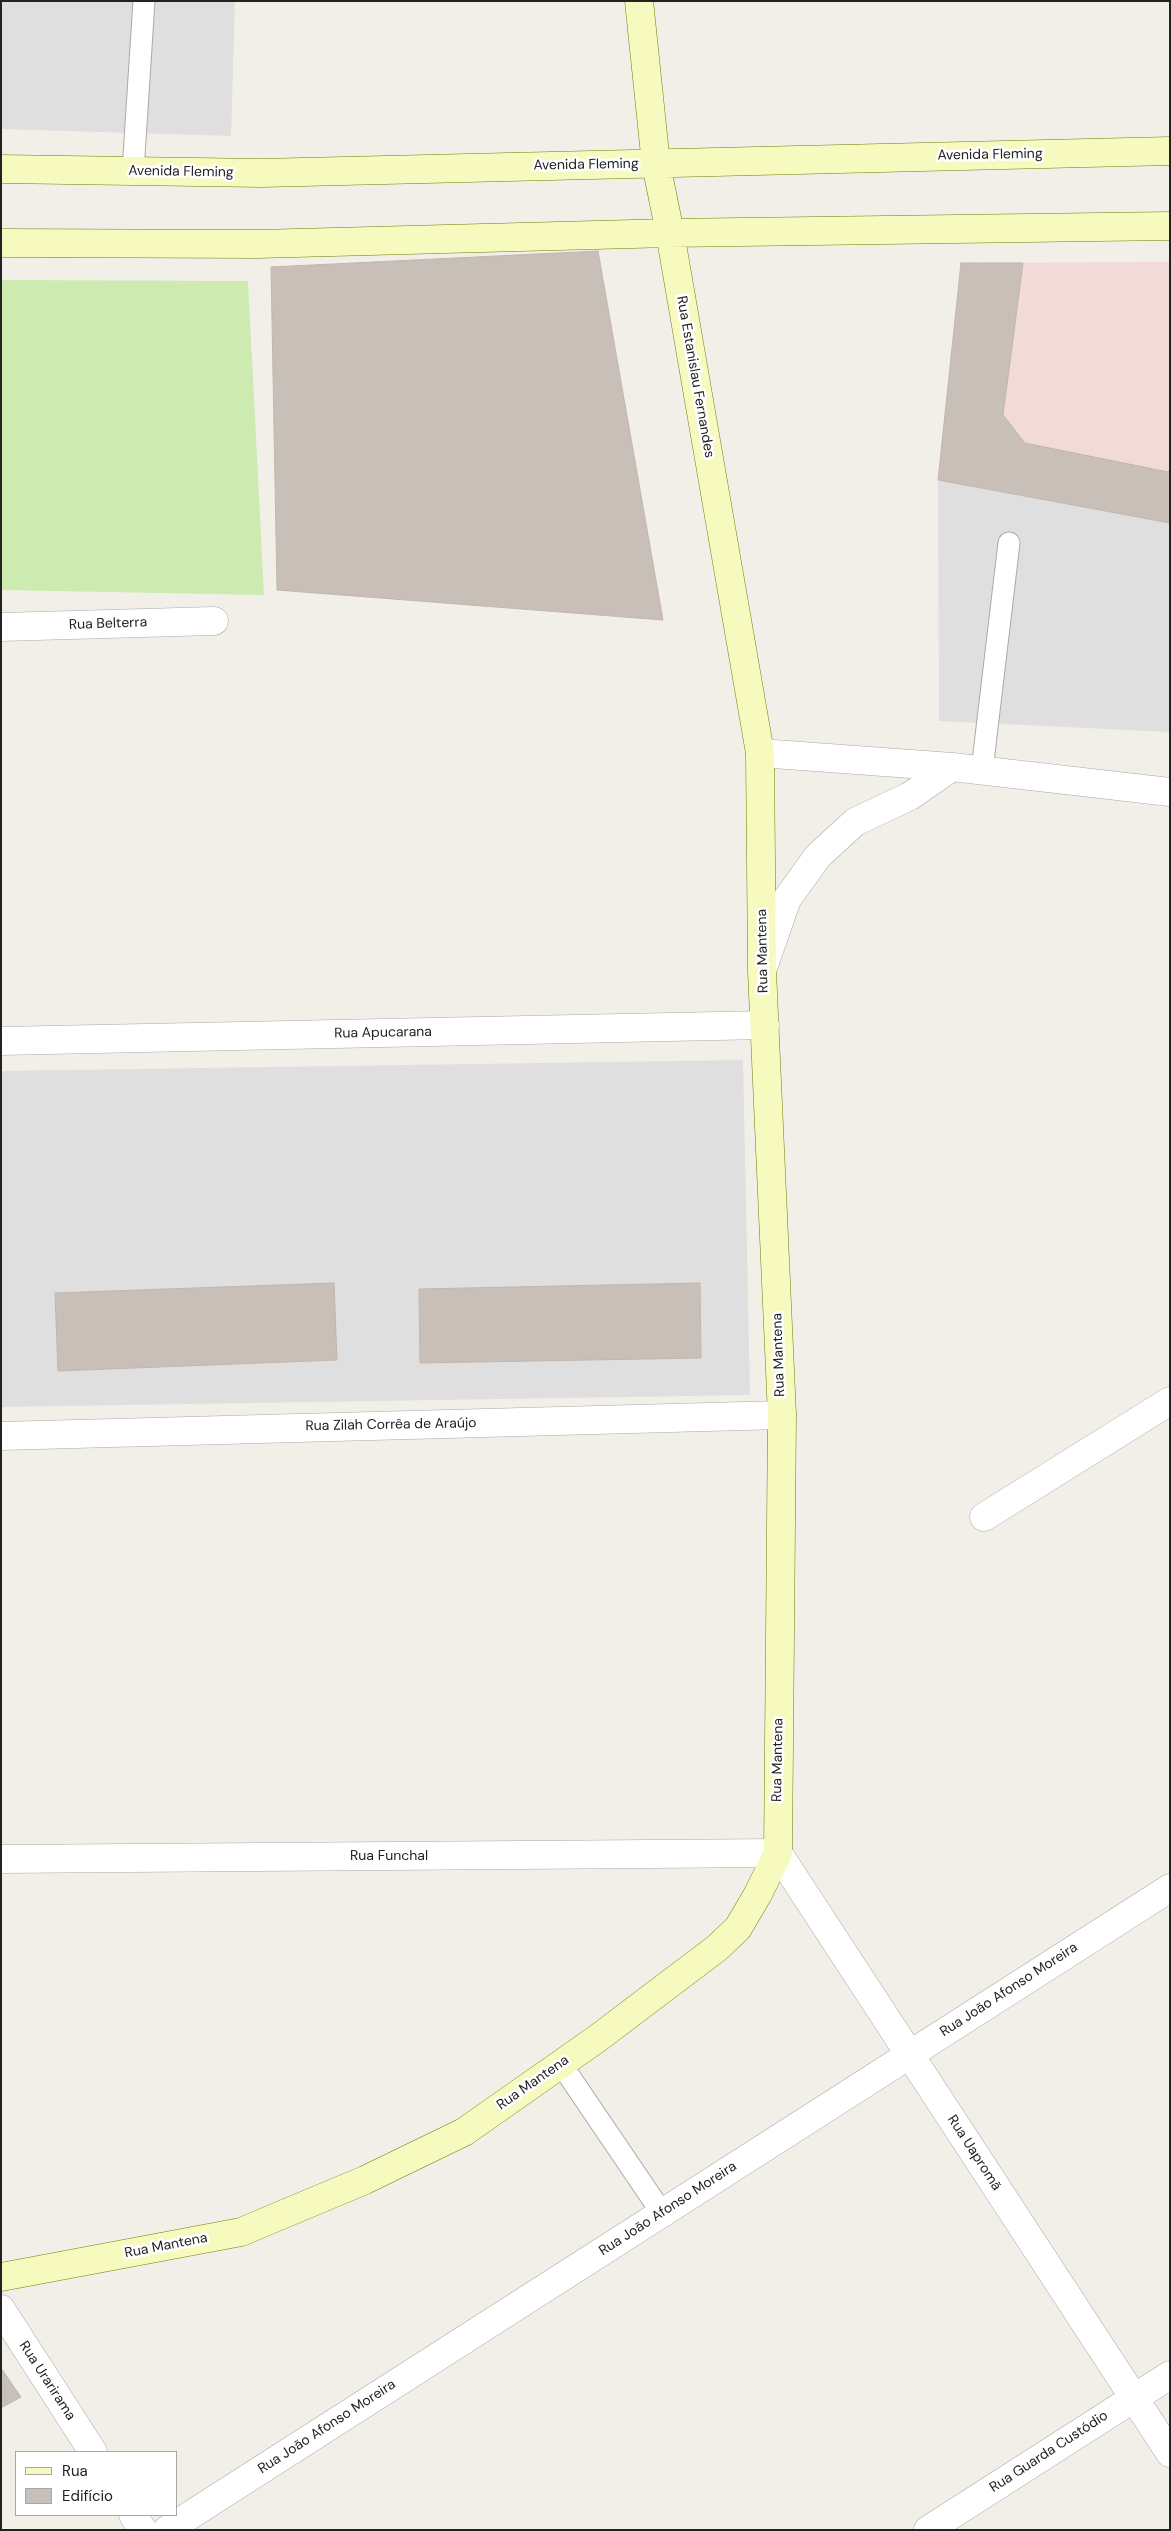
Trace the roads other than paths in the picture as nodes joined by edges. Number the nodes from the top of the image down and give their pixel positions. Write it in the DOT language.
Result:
graph roads {
  1 [pos="144,1"];
  2 [pos="639,1"];
  3 [pos="1170,151"];
  4 [pos="656,164"];
  5 [pos="1,168"];
  6 [pos="133,171"];
  7 [pos="1170,226"];
  8 [pos="670,233"];
  9 [pos="1,243"];
  10 [pos="1010,543"];
  11 [pos="214,621"];
  12 [pos="1,627"];
  13 [pos="760,753"];
  14 [pos="952,767"];
  15 [pos="982,770"];
  16 [pos="1170,792"];
  17 [pos="762,971"];
  18 [pos="765,1025"];
  19 [pos="1,1041"];
  20 [pos="1170,1401"];
  21 [pos="782,1415"];
  22 [pos="1,1436"];
  23 [pos="984,1516"];
  24 [pos="778,1853"];
  25 [pos="1,1859"];
  26 [pos="1170,1888"];
  27 [pos="909,2054"];
  28 [pos="561,2064"];
  29 [pos="662,2213"];
  30 [pos="1,2277"];
  31 [pos="1,2309"];
  32 [pos="1170,2374"];
  33 [pos="1134,2398"];
  34 [pos="92,2451"];
  35 [pos="1170,2452"];
  36 [pos="135,2516"];
  37 [pos="143,2530"];
  38 [pos="167,2530"];
  39 [pos="928,2530"];
  1 -- 6 [label="lane"];
  2 -- 4 [label="main road, Rua Estanislau Fernandes"];
  3 -- 4 [label="main road, Avenida Fleming"];
  4 -- 6 [label="main road, Avenida Fleming"];
  4 -- 8 [label="main road, Rua Estanislau Fernandes"];
  5 -- 6 [label="main road, Avenida Fleming"];
  7 -- 8 [label="main road"];
  8 -- 9 [label="main road"];
  8 -- 13 [label="main road, Rua Estanislau Fernandes"];
  10 -- 15 [label="lane"];
  11 -- 12 [label="street, Rua Belterra"];
  13 -- 14 [label="street"];
  13 -- 17 [label="main road, Rua Mantena"];
  14 -- 15 [label="street"];
  14 -- 17 [label="street"];
  15 -- 16 [label="street"];
  17 -- 18 [label="main road, Rua Mantena"];
  18 -- 19 [label="street, Rua Apucarana"];
  18 -- 21 [label="main road, Rua Mantena"];
  20 -- 23 [label="street"];
  21 -- 22 [label="street, Rua Zilah Corrêa de Araújo"];
  21 -- 24 [label="main road, Rua Mantena"];
  24 -- 25 [label="street, Rua Funchal"];
  24 -- 27 [label="street, Rua Uapromã"];
  24 -- 28 [label="main road, Rua Mantena"];
  26 -- 27 [label="street, Rua João Afonso Moreira"];
  27 -- 29 [label="street, Rua João Afonso Moreira"];
  27 -- 33 [label="street, Rua Uapromã"];
  28 -- 29 [label="lane"];
  28 -- 30 [label="main road, Rua Mantena"];
  29 -- 38 [label="street, Rua João Afonso Moreira"];
  31 -- 34 [label="street, Rua Urarirama"];
  32 -- 33 [label="street, Rua Guarda Custódio"];
  33 -- 35 [label="street, Rua Uapromã"];
  33 -- 39 [label="street, Rua Guarda Custódio"];
  36 -- 37 [label="street"];
}
